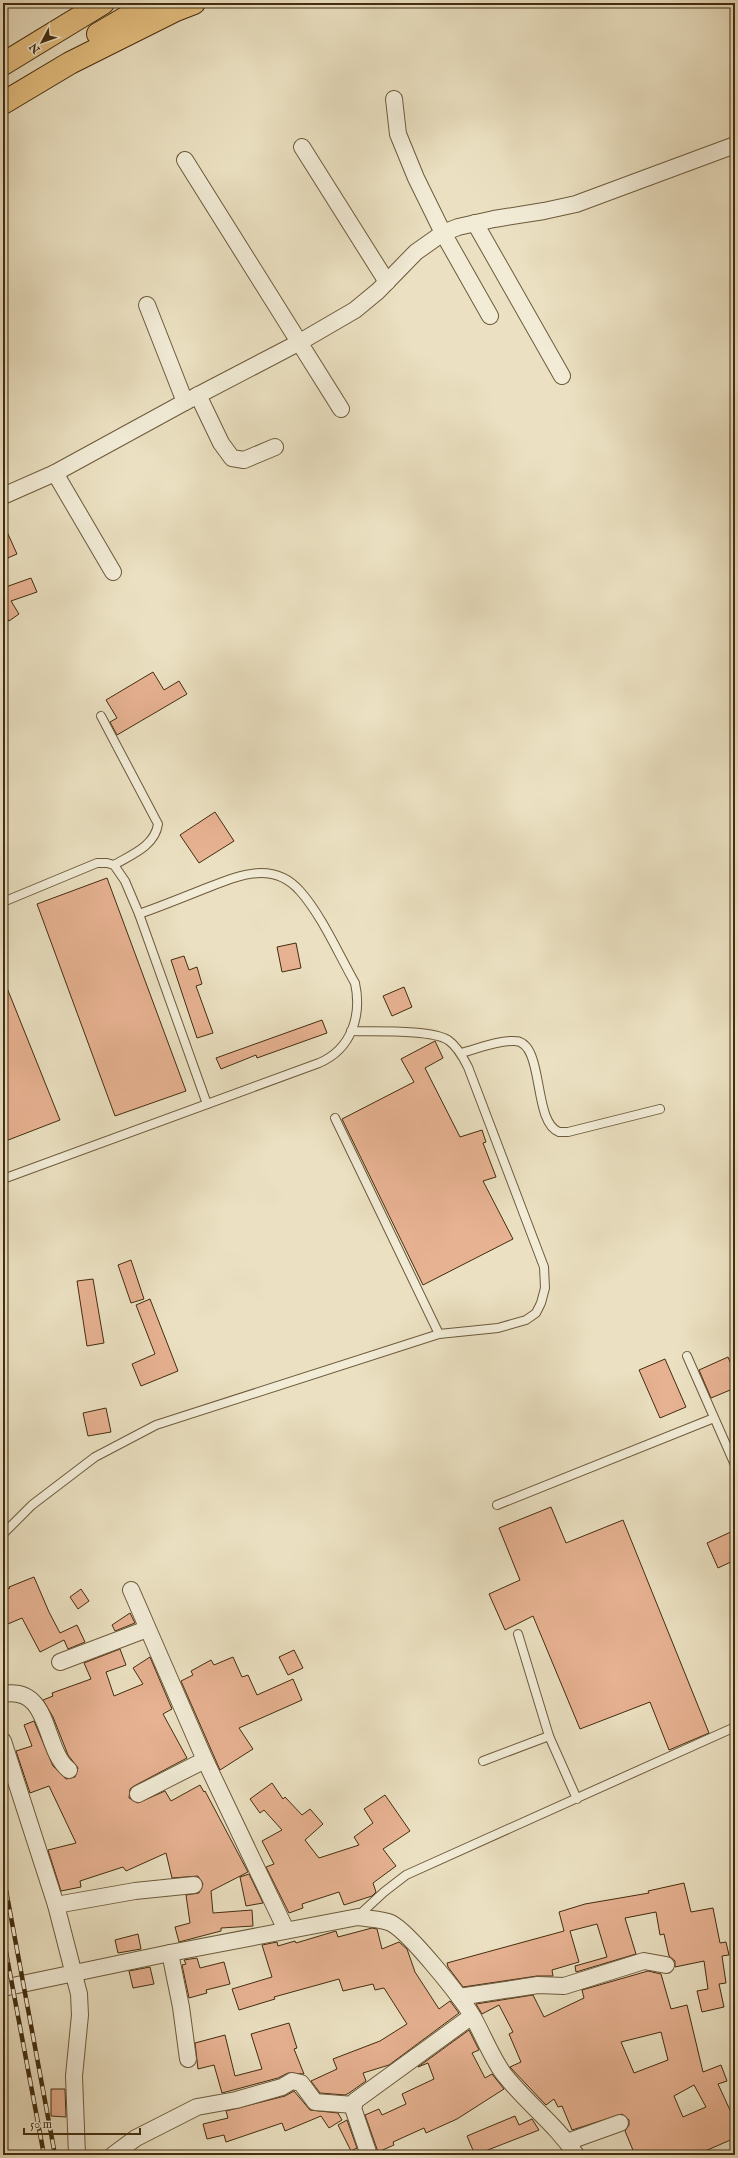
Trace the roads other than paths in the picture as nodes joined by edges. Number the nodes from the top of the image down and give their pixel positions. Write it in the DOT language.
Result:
graph roads {
  1 [pos="77,3"];
  2 [pos="103,3"];
  3 [pos="151,3"];
  4 [pos="194,3"];
  5 [pos="3,47"];
  6 [pos="3,64"];
  7 [pos="3,91"];
  8 [pos="394,99"];
  9 [pos="3,102"];
  10 [pos="735,145"];
  11 [pos="302,147"];
  12 [pos="185,160"];
  13 [pos="475,223"];
  14 [pos="443,233"];
  15 [pos="387,282"];
  16 [pos="147,305"];
  17 [pos="490,316"];
  18 [pos="300,342"];
  19 [pos="562,376"];
  20 [pos="192,398"];
  21 [pos="341,409"];
  22 [pos="275,447"];
  23 [pos="55,474"];
  24 [pos="3,496"];
  25 [pos="113,572"];
  26 [pos="102,716"];
  27 [pos="114,865"];
  28 [pos="3,902"];
  29 [pos="140,914"];
  30 [pos="351,1031"];
  31 [pos="461,1053"];
  32 [pos="207,1104"];
  33 [pos="660,1109"];
  34 [pos="335,1118"];
  35 [pos="3,1179"];
  36 [pos="439,1334"];
  37 [pos="687,1356"];
  38 [pos="714,1418"];
  39 [pos="735,1465"];
  40 [pos="497,1505"];
  41 [pos="3,1534"];
  42 [pos="131,1590"];
  43 [pos="147,1629"];
  44 [pos="518,1634"];
  45 [pos="60,1662"];
  46 [pos="3,1694"];
  47 [pos="735,1727"];
  48 [pos="549,1736"];
  49 [pos="3,1741"];
  50 [pos="205,1760"];
  51 [pos="483,1761"];
  52 [pos="69,1770"];
  53 [pos="138,1794"];
  54 [pos="577,1799"];
  55 [pos="194,1885"];
  56 [pos="56,1905"];
  57 [pos="358,1917"];
  58 [pos="286,1930"];
  59 [pos="170,1952"];
  60 [pos="666,1965"];
  61 [pos="75,1974"];
  62 [pos="3,1988"];
  63 [pos="459,1998"];
  64 [pos="472,2016"];
  65 [pos="188,2059"];
  66 [pos="354,2104"];
  67 [pos="620,2123"];
  68 [pos="567,2142"];
  69 [pos="77,2155"];
  70 [pos="113,2155"];
  71 [pos="369,2155"];
  72 [pos="576,2155"];
  1 -- 5 [label="highway"];
  2 -- 6 [label="highway"];
  3 -- 7 [label="highway"];
  4 -- 9 [label="highway"];
  8 -- 14 [label="street"];
  10 -- 13 [label="street"];
  11 -- 15 [label="street"];
  12 -- 18 [label="street"];
  13 -- 14 [label="street"];
  13 -- 19 [label="street"];
  14 -- 15 [label="street"];
  14 -- 17 [label="street"];
  15 -- 18 [label="street"];
  16 -- 20 [label="street"];
  18 -- 20 [label="street"];
  18 -- 21 [label="street"];
  20 -- 22 [label="street"];
  20 -- 23 [label="street"];
  23 -- 24 [label="street"];
  23 -- 25 [label="street"];
  26 -- 27 [label="lane"];
  27 -- 28 [label="lane"];
  27 -- 29 [label="lane"];
  29 -- 30 [label="lane"];
  29 -- 32 [label="lane"];
  30 -- 31 [label="lane"];
  30 -- 32 [label="lane"];
  31 -- 33 [label="lane"];
  31 -- 36 [label="lane"];
  32 -- 35 [label="lane"];
  34 -- 36 [label="lane"];
  36 -- 41 [label="lane"];
  37 -- 38 [label="lane"];
  38 -- 39 [label="lane"];
  38 -- 40 [label="lane"];
  42 -- 43 [label="street"];
  43 -- 45 [label="street"];
  43 -- 50 [label="street"];
  44 -- 48 [label="lane"];
  46 -- 52 [label="street"];
  47 -- 54 [label="lane"];
  48 -- 51 [label="lane"];
  48 -- 54 [label="lane"];
  49 -- 56 [label="street"];
  50 -- 53 [label="street"];
  50 -- 58 [label="street"];
  54 -- 57 [label="lane"];
  55 -- 56 [label="street"];
  56 -- 61 [label="street"];
  57 -- 58 [label="street"];
  57 -- 63 [label="street"];
  58 -- 59 [label="street"];
  59 -- 61 [label="street"];
  59 -- 65 [label="street"];
  60 -- 63 [label="street"];
  61 -- 62 [label="street"];
  61 -- 69 [label="street"];
  63 -- 64 [label="street"];
  64 -- 66 [label="street"];
  64 -- 68 [label="street"];
  66 -- 70 [label="street"];
  66 -- 71 [label="street"];
  67 -- 68 [label="street"];
  68 -- 72 [label="street"];
}
